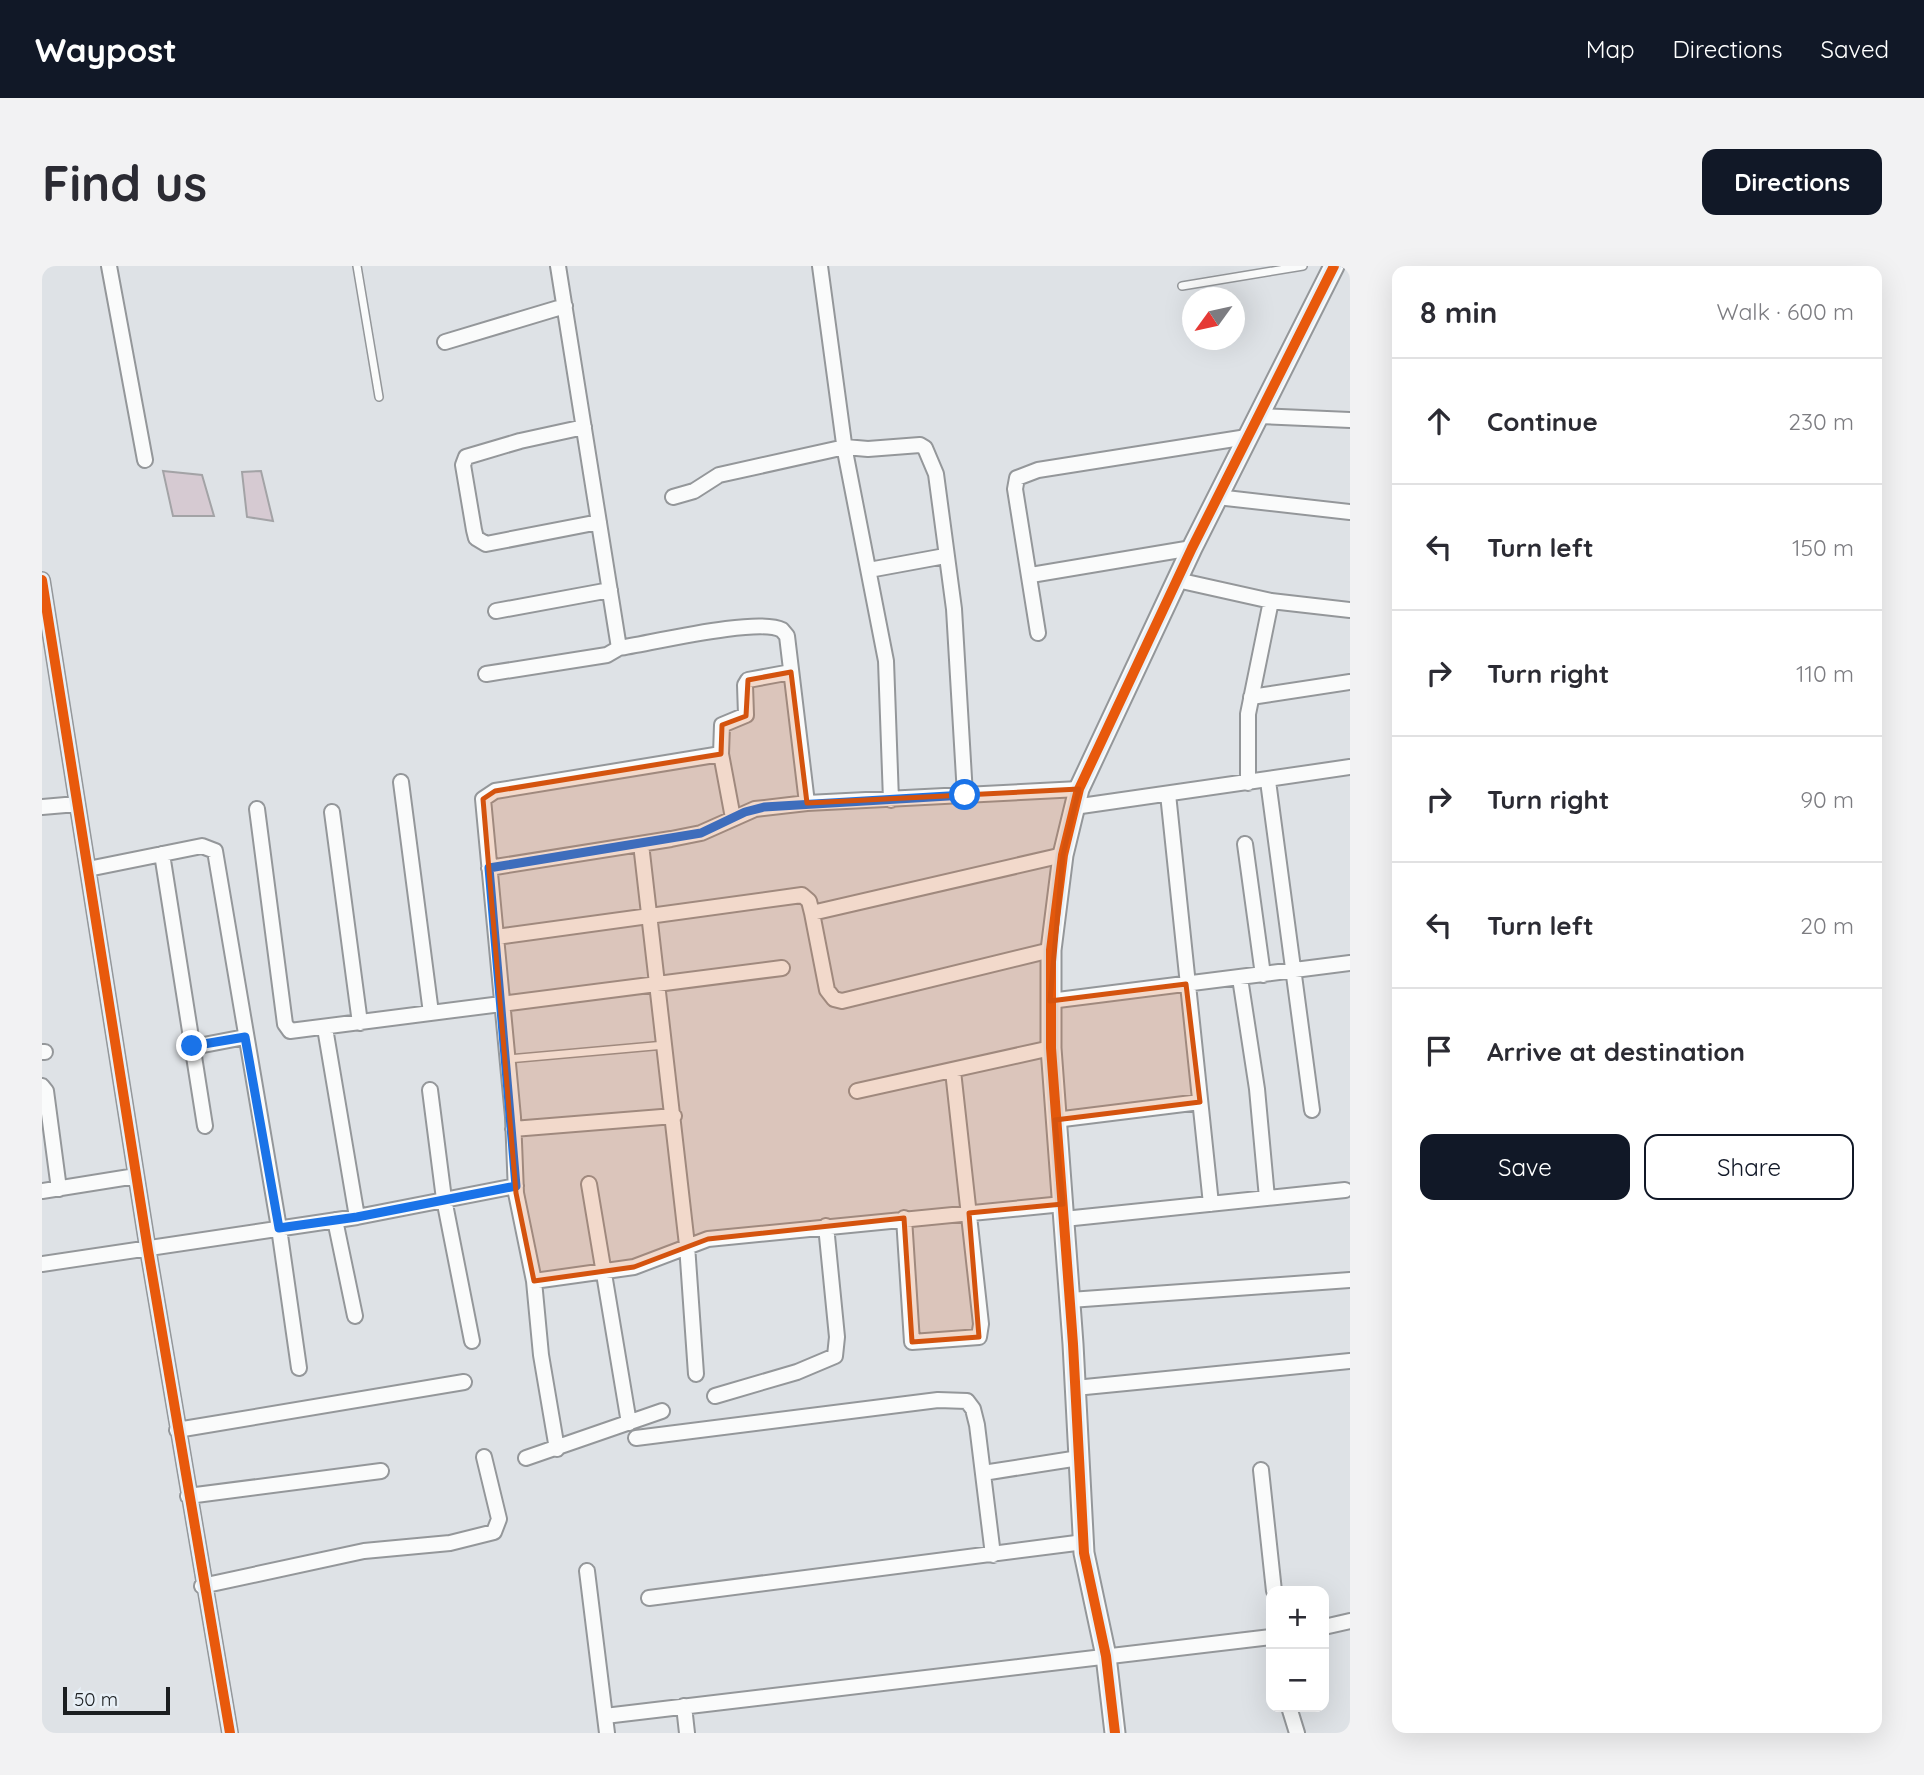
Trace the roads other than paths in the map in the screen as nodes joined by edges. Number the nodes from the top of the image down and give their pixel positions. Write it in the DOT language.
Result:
graph roads {
  1 [pos="109,266"];
  2 [pos="357,266"];
  3 [pos="558,266"];
  4 [pos="820,266"];
  5 [pos="1303,266"];
  6 [pos="1334,266"];
  7 [pos="1182,286"];
  8 [pos="565,306"];
  9 [pos="445,342"];
  10 [pos="379,397"];
  11 [pos="1259,416"];
  12 [pos="1350,420"];
  13 [pos="584,426"];
  14 [pos="1247,437"];
  15 [pos="845,447"];
  16 [pos="145,460"];
  17 [pos="673,497"];
  18 [pos="1217,497"];
  19 [pos="1350,512"];
  20 [pos="599,522"];
  21 [pos="1192,548"];
  22 [pos="945,556"];
  23 [pos="869,570"];
  24 [pos="1031,575"];
  25 [pos="42,580"];
  26 [pos="1177,580"];
  27 [pos="610,590"];
  28 [pos="1270,601"];
  29 [pos="1350,610"];
  30 [pos="496,611"];
  31 [pos="1038,633"];
  32 [pos="620,648"];
  33 [pos="791,672"];
  34 [pos="486,674"];
  35 [pos="1350,682"];
  36 [pos="1251,697"];
  37 [pos="721,754"];
  38 [pos="1350,767"];
  39 [pos="1268,781"];
  40 [pos="401,782"];
  41 [pos="1248,783"];
  42 [pos="1168,794"];
  43 [pos="965,795"];
  44 [pos="1077,798"];
  45 [pos="891,800"];
  46 [pos="807,803"];
  47 [pos="77,804"];
  48 [pos="42,807"];
  49 [pos="257,809"];
  50 [pos="332,812"];
  51 [pos="733,818"];
  52 [pos="641,844"];
  53 [pos="1245,844"];
  54 [pos="162,854"];
  55 [pos="1063,855"];
  56 [pos="489,868"];
  57 [pos="88,869"];
  58 [pos="813,913"];
  59 [pos="651,917"];
  60 [pos="496,937"];
  61 [pos="1051,950"];
  62 [pos="1350,963"];
  63 [pos="782,968"];
  64 [pos="1295,971"];
  65 [pos="1263,975"];
  66 [pos="1240,978"];
  67 [pos="660,983"];
  68 [pos="1186,984"];
  69 [pos="1050,1001"];
  70 [pos="502,1003"];
  71 [pos="431,1013"];
  72 [pos="360,1023"];
  73 [pos="325,1028"];
  74 [pos="245,1037"];
  75 [pos="666,1045"];
  76 [pos="192,1046"];
  77 [pos="1051,1048"];
  78 [pos="507,1059"];
  79 [pos="953,1071"];
  80 [pos="42,1086"];
  81 [pos="430,1090"];
  82 [pos="857,1091"];
  83 [pos="1200,1102"];
  84 [pos="1312,1110"];
  85 [pos="674,1116"];
  86 [pos="1055,1120"];
  87 [pos="205,1126"];
  88 [pos="513,1129"];
  89 [pos="136,1176"];
  90 [pos="589,1184"];
  91 [pos="516,1186"];
  92 [pos="59,1189"];
  93 [pos="1345,1190"];
  94 [pos="42,1191"];
  95 [pos="1267,1198"];
  96 [pos="444,1199"];
  97 [pos="1211,1204"];
  98 [pos="1063,1211"];
  99 [pos="968,1213"];
  100 [pos="357,1217"];
  101 [pos="904,1219"];
  102 [pos="335,1220"];
  103 [pos="826,1226"];
  104 [pos="279,1228"];
  105 [pos="687,1245"];
  106 [pos="148,1250"];
  107 [pos="42,1264"];
  108 [pos="602,1271"];
  109 [pos="1350,1280"];
  110 [pos="534,1281"];
  111 [pos="1070,1300"];
  112 [pos="355,1316"];
  113 [pos="472,1341"];
  114 [pos="1350,1361"];
  115 [pos="299,1368"];
  116 [pos="696,1374"];
  117 [pos="464,1382"];
  118 [pos="1075,1388"];
  119 [pos="715,1396"];
  120 [pos="662,1411"];
  121 [pos="629,1423"];
  122 [pos="177,1430"];
  123 [pos="636,1438"];
  124 [pos="557,1448"];
  125 [pos="484,1457"];
  126 [pos="526,1458"];
  127 [pos="1079,1458"];
  128 [pos="1261,1470"];
  129 [pos="381,1471"];
  130 [pos="983,1473"];
  131 [pos="188,1496"];
  132 [pos="1084,1542"];
  133 [pos="993,1555"];
  134 [pos="587,1571"];
  135 [pos="202,1586"];
  136 [pos="1273,1586"];
  137 [pos="649,1598"];
  138 [pos="1350,1621"];
  139 [pos="1329,1626"];
  140 [pos="1266,1638"];
  141 [pos="1106,1656"];
  142 [pos="684,1706"];
  143 [pos="1291,1712"];
  144 [pos="605,1716"];
  145 [pos="230,1733"];
  146 [pos="607,1733"];
  147 [pos="687,1733"];
  148 [pos="1115,1733"];
  149 [pos="1297,1733"];
  1 -- 16 [label="street"];
  2 -- 10 [label="lane"];
  3 -- 8 [label="street"];
  4 -- 15 [label="street"];
  5 -- 7 [label="lane"];
  6 -- 11 [label="street"];
  8 -- 9 [label="street"];
  8 -- 13 [label="street"];
  11 -- 12 [label="street"];
  11 -- 14 [label="street"];
  13 -- 20 [label="street"];
  13 -- 20 [label="street"];
  14 -- 18 [label="street"];
  14 -- 24 [label="street"];
  15 -- 17 [label="street"];
  15 -- 22 [label="street"];
  15 -- 23 [label="street"];
  18 -- 19 [label="street"];
  18 -- 21 [label="street"];
  20 -- 27 [label="street"];
  21 -- 24 [label="street"];
  21 -- 26 [label="street"];
  22 -- 23 [label="street"];
  22 -- 43 [label="street"];
  23 -- 45 [label="street"];
  24 -- 31 [label="street"];
  25 -- 47 [label="street"];
  26 -- 28 [label="street"];
  26 -- 44 [label="street"];
  27 -- 30 [label="street"];
  27 -- 32 [label="street"];
  28 -- 29 [label="street"];
  28 -- 36 [label="street"];
  32 -- 33 [label="street"];
  32 -- 34 [label="street"];
  33 -- 37 [label="street"];
  33 -- 46 [label="street"];
  35 -- 36 [label="street"];
  36 -- 41 [label="street"];
  37 -- 51 [label="street"];
  37 -- 56 [label="street"];
  38 -- 39 [label="street"];
  39 -- 41 [label="street"];
  39 -- 64 [label="street"];
  40 -- 71 [label="street"];
  41 -- 42 [label="street"];
  42 -- 44 [label="street"];
  42 -- 68 [label="street"];
  43 -- 44 [label="street"];
  43 -- 45 [label="street"];
  44 -- 55 [label="street"];
  45 -- 46 [label="street"];
  46 -- 51 [label="street"];
  47 -- 48 [label="street"];
  47 -- 57 [label="street"];
  49 -- 73 [label="street"];
  50 -- 72 [label="street"];
  51 -- 52 [label="street"];
  52 -- 56 [label="street"];
  52 -- 59 [label="street"];
  53 -- 65 [label="street"];
  54 -- 57 [label="street"];
  54 -- 74 [label="street"];
  54 -- 76 [label="street"];
  55 -- 58 [label="street"];
  55 -- 61 [label="street"];
  56 -- 60 [label="street"];
  57 -- 89 [label="street"];
  58 -- 59 [label="street"];
  58 -- 61 [label="street"];
  59 -- 60 [label="street"];
  59 -- 67 [label="street"];
  60 -- 70 [label="street"];
  61 -- 69 [label="street"];
  62 -- 64 [label="street"];
  63 -- 67 [label="street"];
  64 -- 65 [label="street"];
  64 -- 84 [label="street"];
  65 -- 66 [label="street"];
  66 -- 68 [label="street"];
  66 -- 95 [label="street"];
  67 -- 70 [label="street"];
  67 -- 75 [label="street"];
  68 -- 69 [label="street"];
  68 -- 83 [label="street"];
  69 -- 77 [label="street"];
  70 -- 71 [label="street"];
  70 -- 78 [label="street"];
  71 -- 72 [label="street"];
  72 -- 73 [label="street"];
  73 -- 100 [label="street"];
  74 -- 76 [label="street"];
  74 -- 104 [label="street"];
  75 -- 78 [label="lane"];
  75 -- 85 [label="street"];
  76 -- 87 [label="street"];
  77 -- 79 [label="street"];
  77 -- 86 [label="street"];
  78 -- 88 [label="street"];
  79 -- 82 [label="street"];
  79 -- 99 [label="street"];
  80 -- 92 [label="street"];
  81 -- 96 [label="street"];
  83 -- 86 [label="street"];
  83 -- 97 [label="street"];
  85 -- 88 [label="street"];
  85 -- 105 [label="street"];
  86 -- 98 [label="street"];
  88 -- 91 [label="street"];
  89 -- 92 [label="street"];
  89 -- 106 [label="street"];
  90 -- 108 [label="street"];
  91 -- 96 [label="street"];
  91 -- 110 [label="street"];
  92 -- 94 [label="street"];
  93 -- 95 [label="street"];
  95 -- 97 [label="street"];
  96 -- 100 [label="street"];
  96 -- 113 [label="street"];
  97 -- 98 [label="street"];
  98 -- 99 [label="street"];
  98 -- 111 [label="street"];
  99 -- 101 [label="street"];
  99 -- 101 [label="street"];
  100 -- 102 [label="street"];
  101 -- 103 [label="street"];
  102 -- 104 [label="street"];
  102 -- 112 [label="street"];
  103 -- 105 [label="street"];
  103 -- 119 [label="street"];
  104 -- 106 [label="street"];
  104 -- 115 [label="street"];
  105 -- 108 [label="street"];
  105 -- 116 [label="street"];
  106 -- 107 [label="street"];
  106 -- 122 [label="street"];
  108 -- 110 [label="street"];
  108 -- 121 [label="street"];
  109 -- 111 [label="street"];
  110 -- 124 [label="street"];
  111 -- 118 [label="street"];
  114 -- 118 [label="street"];
  117 -- 122 [label="street"];
  118 -- 127 [label="street"];
  120 -- 121 [label="street"];
  121 -- 124 [label="street"];
  122 -- 131 [label="street"];
  123 -- 130 [label="street"];
  124 -- 126 [label="street"];
  125 -- 135 [label="street"];
  127 -- 130 [label="street"];
  127 -- 132 [label="street"];
  128 -- 136 [label="street"];
  129 -- 131 [label="street"];
  130 -- 133 [label="street"];
  131 -- 135 [label="street"];
  132 -- 133 [label="street"];
  132 -- 141 [label="street"];
  133 -- 137 [label="street"];
  134 -- 144 [label="street"];
  135 -- 145 [label="street"];
  138 -- 139 [label="street"];
  140 -- 141 [label="street"];
  141 -- 142 [label="street"];
  141 -- 148 [label="street"];
  142 -- 144 [label="street"];
  142 -- 147 [label="street"];
  143 -- 149 [label="street"];
  144 -- 146 [label="street"];
}
